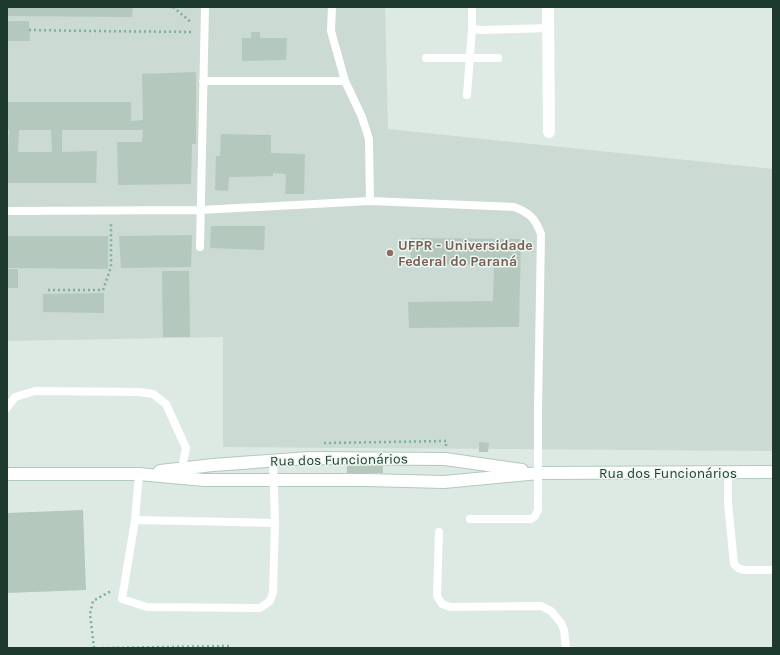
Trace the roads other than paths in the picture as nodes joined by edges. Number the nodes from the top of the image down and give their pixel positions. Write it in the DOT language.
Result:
graph roads {
  1 [pos="204,7"];
  2 [pos="332,7"];
  3 [pos="472,7"];
  4 [pos="548,7"];
  5 [pos="548,28"];
  6 [pos="472,29"];
  7 [pos="426,58"];
  8 [pos="470,58"];
  9 [pos="498,58"];
  10 [pos="203,81"];
  11 [pos="345,81"];
  12 [pos="467,95"];
  13 [pos="549,132"];
  14 [pos="370,201"];
  15 [pos="201,210"];
  16 [pos="7,211"];
  17 [pos="200,247"];
  18 [pos="7,408"];
  19 [pos="273,460"];
  20 [pos="182,468"];
  21 [pos="728,472"];
  22 [pos="773,472"];
  23 [pos="539,473"];
  24 [pos="7,474"];
  25 [pos="139,474"];
  26 [pos="274,480"];
  27 [pos="470,519"];
  28 [pos="135,520"];
  29 [pos="274,523"];
  30 [pos="438,532"];
  31 [pos="773,570"];
  32 [pos="566,648"];
  1 -- 10 [label="lane"];
  2 -- 11 [label="lane"];
  3 -- 6 [label="lane"];
  4 -- 5 [label="street"];
  5 -- 6 [label="lane"];
  5 -- 13 [label="street"];
  6 -- 8 [label="lane"];
  7 -- 8 [label="lane"];
  8 -- 9 [label="lane"];
  8 -- 12 [label="lane"];
  10 -- 11 [label="lane"];
  10 -- 15 [label="lane"];
  11 -- 14 [label="lane"];
  14 -- 15 [label="lane"];
  14 -- 23 [label="lane"];
  15 -- 16 [label="lane"];
  15 -- 17 [label="lane"];
  18 -- 20 [label="lane"];
  19 -- 20 [label="street, Rua dos Funcionários"];
  19 -- 23 [label="street, Rua dos Funcionários"];
  19 -- 26 [label="lane"];
  20 -- 25 [label="street, Rua dos Funcionários"];
  21 -- 22 [label="street, Rua dos Funcionários"];
  21 -- 23 [label="street, Rua dos Funcionários"];
  21 -- 31 [label="lane"];
  23 -- 26 [label="street, Rua dos Funcionários"];
  23 -- 27 [label="lane"];
  24 -- 25 [label="street, Rua dos Funcionários"];
  25 -- 26 [label="street, Rua dos Funcionários"];
  25 -- 28 [label="lane"];
  26 -- 29 [label="lane"];
  28 -- 29 [label="lane"];
  28 -- 29 [label="lane"];
  30 -- 32 [label="lane"];
}
